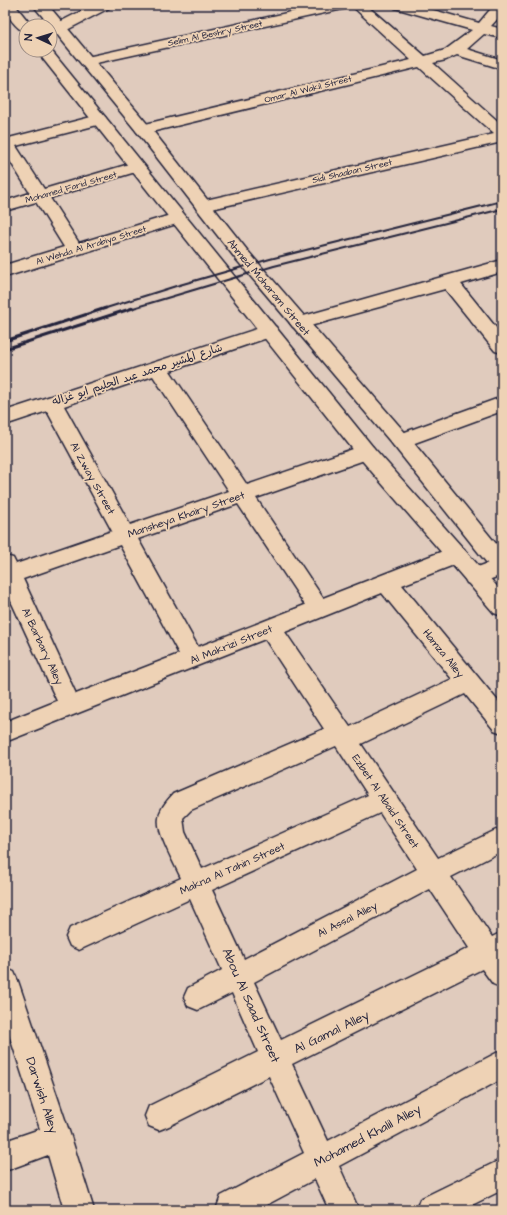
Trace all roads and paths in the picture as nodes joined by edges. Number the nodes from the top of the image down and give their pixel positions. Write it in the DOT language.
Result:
graph roads {
  1 [pos="40,5"];
  2 [pos="104,5"];
  3 [pos="343,5"];
  4 [pos="358,5"];
  5 [pos="400,5"];
  6 [pos="502,5"];
  7 [pos="8,8"];
  8 [pos="48,18"];
  9 [pos="18,19"];
  10 [pos="58,28"];
  11 [pos="481,28"];
  12 [pos="58,33"];
  13 [pos="502,34"];
  14 [pos="456,50"];
  15 [pos="50,58"];
  16 [pos="87,61"];
  17 [pos="423,62"];
  18 [pos="502,65"];
  19 [pos="100,120"];
  20 [pos="143,129"];
  21 [pos="502,132"];
  22 [pos="502,137"];
  23 [pos="6,144"];
  24 [pos="136,167"];
  25 [pos="40,196"];
  26 [pos="5,206"];
  27 [pos="203,206"];
  28 [pos="177,218"];
  29 [pos="75,250"];
  30 [pos="502,266"];
  31 [pos="5,272"];
  32 [pos="449,282"];
  33 [pos="299,323"];
  34 [pos="269,331"];
  35 [pos="502,347"];
  36 [pos="158,368"];
  37 [pos="52,402"];
  38 [pos="502,404"];
  39 [pos="5,418"];
  40 [pos="401,441"];
  41 [pos="366,452"];
  42 [pos="242,495"];
  43 [pos="124,535"];
  44 [pos="456,555"];
  45 [pos="502,566"];
  46 [pos="7,571"];
  47 [pos="476,577"];
  48 [pos="386,582"];
  49 [pos="502,607"];
  50 [pos="319,609"];
  51 [pos="270,628"];
  52 [pos="193,659"];
  53 [pos="468,682"];
  54 [pos="71,707"];
  55 [pos="502,723"];
  56 [pos="5,732"];
  57 [pos="343,737"];
  58 [pos="385,799"];
  59 [pos="496,841"];
  60 [pos="434,873"];
  61 [pos="196,884"];
  62 [pos="79,937"];
  63 [pos="495,949"];
  64 [pos="502,975"];
  65 [pos="238,976"];
  66 [pos="5,981"];
  67 [pos="198,997"];
  68 [pos="276,1058"];
  69 [pos="502,1064"];
  70 [pos="159,1116"];
  71 [pos="57,1137"];
  72 [pos="5,1156"];
  73 [pos="321,1159"];
  74 [pos="502,1174"];
  75 [pos="232,1207"];
  76 [pos="79,1210"];
  77 [pos="344,1210"];
  78 [pos="431,1210"];
  1 -- 8 [label="street, Ahmed Moharam Street"];
  2 -- 10 [label="street"];
  3 -- 16 [label="street, Selim Al Beshry Street"];
  4 -- 17 [label="street"];
  5 -- 11 [label="street"];
  6 -- 11 [label="street, Omar Al Wakil Street"];
  7 -- 9 [label="street"];
  11 -- 13 [label="street"];
  11 -- 14 [label="street, Omar Al Wakil Street"];
  12 -- 16 [label="street, Ahmed Moharam Street"];
  14 -- 17 [label="street, Omar Al Wakil Street"];
  14 -- 18 [label="street"];
  15 -- 19 [label="street"];
  16 -- 20 [label="street, Ahmed Moharam Street"];
  17 -- 20 [label="street, Omar Al Wakil Street"];
  17 -- 21 [label="street"];
  19 -- 23 [label="street"];
  19 -- 24 [label="street"];
  20 -- 27 [label="street, Ahmed Moharam Street"];
  22 -- 27 [label="street, Sidi Shaaban Street"];
  23 -- 25 [label="street"];
  24 -- 25 [label="street, Mohamed Farid Street"];
  24 -- 28 [label="street"];
  25 -- 26 [label="street, Mohamed Farid Street"];
  25 -- 29 [label="street"];
  27 -- 33 [label="street, Ahmed Moharam Street"];
  28 -- 29 [label="street, Al Wehda Al Arabiya Street"];
  28 -- 34 [label="street"];
  29 -- 31 [label="street, Al Wehda Al Arabiya Street"];
  30 -- 32 [label="street"];
  32 -- 33 [label="street"];
  32 -- 35 [label="street"];
  33 -- 40 [label="street, Ahmed Moharam Street"];
  34 -- 36 [label="street, شارع المشير محمد عبد الحليم ابو غزاله"];
  34 -- 41 [label="street"];
  36 -- 37 [label="street, شارع المشير محمد عبد الحليم ابو غزاله"];
  36 -- 42 [label="street"];
  37 -- 39 [label="street, شارع المشير محمد عبد الحليم ابو غزاله"];
  37 -- 43 [label="street, Al Zway Street"];
  38 -- 40 [label="street"];
  40 -- 45 [label="street, Ahmed Moharam Street"];
  41 -- 42 [label="street, Mansheya Khairy Street"];
  41 -- 44 [label="street"];
  42 -- 43 [label="street, Mansheya Khairy Street"];
  42 -- 50 [label="street"];
  43 -- 46 [label="street, Mansheya Khairy Street"];
  43 -- 52 [label="street, Al Zway Street"];
  44 -- 47 [label="street"];
  44 -- 48 [label="street, Al Makrizi Street"];
  45 -- 47 [label="street"];
  46 -- 54 [label="street, Al Barbary Alley"];
  47 -- 49 [label="street"];
  48 -- 50 [label="street, Al Makrizi Street"];
  48 -- 53 [label="street, Hamza Alley"];
  50 -- 51 [label="street, Al Makrizi Street"];
  51 -- 52 [label="street, Al Makrizi Street"];
  51 -- 57 [label="street, Ezbet Al Abaid Street"];
  52 -- 54 [label="street, Al Makrizi Street"];
  53 -- 55 [label="street, Hamza Alley"];
  53 -- 57 [label="street"];
  54 -- 56 [label="street, Al Makrizi Street"];
  57 -- 58 [label="street, Ezbet Al Abaid Street"];
  57 -- 61 [label="street, Abou Al Saad Street"];
  58 -- 60 [label="street, Ezbet Al Abaid Street"];
  58 -- 61 [label="street, Makna Al Tahin Street"];
  59 -- 60 [label="street, Al Assal Alley"];
  60 -- 63 [label="street, Ezbet Al Abaid Street"];
  60 -- 65 [label="street, Al Assal Alley"];
  61 -- 62 [label="street, Makna Al Tahin Street"];
  61 -- 65 [label="street, Abou Al Saad Street"];
  63 -- 64 [label="street, Ezbet Al Abaid Street"];
  63 -- 68 [label="street, Al Gamal Alley"];
  65 -- 67 [label="street, Al Assal Alley"];
  65 -- 68 [label="street, Abou Al Saad Street"];
  66 -- 71 [label="street, Darwish Alley"];
  68 -- 70 [label="street, Al Gamal Alley"];
  68 -- 73 [label="street, Abou Al Saad Street"];
  69 -- 73 [label="street, Mohamed Khalil Alley"];
  71 -- 72 [label="street"];
  71 -- 76 [label="street, Darwish Alley"];
  73 -- 75 [label="street, Mohamed Khalil Alley"];
  73 -- 77 [label="street, Abou Al Saad Street"];
  74 -- 78 [label="street"];
}
